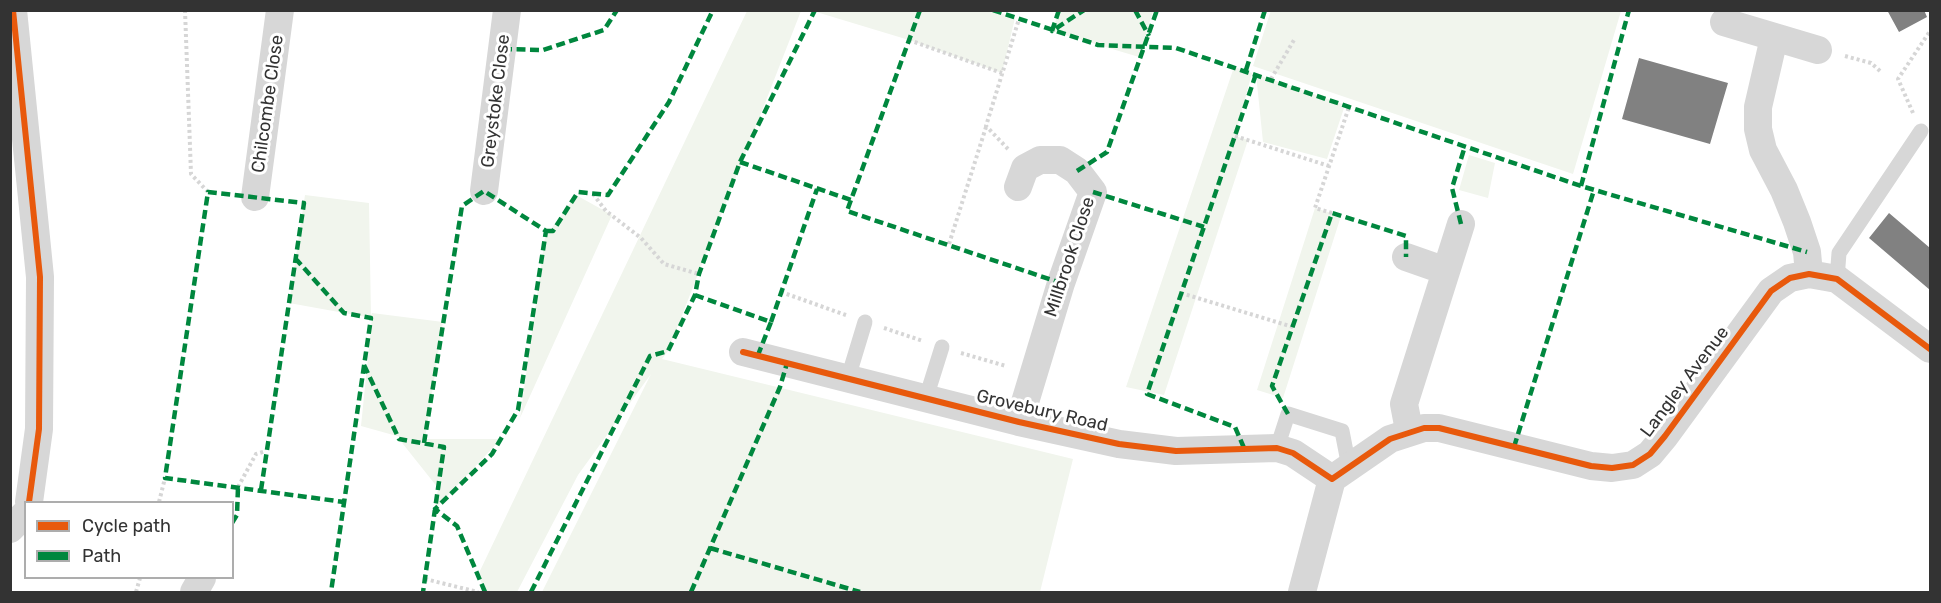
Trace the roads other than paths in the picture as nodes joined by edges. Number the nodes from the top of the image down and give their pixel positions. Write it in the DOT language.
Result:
graph roads {
  1 [pos="13,10"];
  2 [pos="280,10"];
  3 [pos="507,10"];
  4 [pos="1724,22"];
  5 [pos="1774,38"];
  6 [pos="1817,50"];
  7 [pos="1921,131"];
  8 [pos="1022,177"];
  9 [pos="484,191"];
  10 [pos="255,197"];
  11 [pos="1461,224"];
  12 [pos="1406,257"];
  13 [pos="1446,271"];
  14 [pos="1809,274"];
  15 [pos="1837,279"];
  16 [pos="865,322"];
  17 [pos="942,347"];
  18 [pos="1930,349"];
  19 [pos="743,352"];
  20 [pos="848,378"];
  21 [pos="926,398"];
  22 [pos="1019,422"];
  23 [pos="1409,430"];
  24 [pos="1277,448"];
  25 [pos="1340,473"];
  26 [pos="29,501"];
  27 [pos="24,515"];
  28 [pos="10,529"];
  29 [pos="1302,592"];
  1 -- 26 [label="street"];
  2 -- 10 [label="street, Chilcombe Close"];
  3 -- 9 [label="street, Greystoke Close"];
  4 -- 5 [label="street"];
  5 -- 6 [label="street"];
  5 -- 14 [label="street"];
  7 -- 15 [label="lane"];
  8 -- 22 [label="street, Millbrook Close"];
  11 -- 13 [label="street"];
  12 -- 13 [label="street"];
  13 -- 23 [label="street"];
  14 -- 15 [label="street"];
  14 -- 23 [label="street, Langley Avenue"];
  15 -- 18 [label="street"];
  16 -- 20 [label="lane"];
  17 -- 21 [label="lane"];
  19 -- 20 [label="street, Grovebury Road"];
  20 -- 21 [label="street, Grovebury Road"];
  21 -- 22 [label="street, Grovebury Road"];
  22 -- 24 [label="street, Grovebury Road"];
  23 -- 25 [label="street, Langley Avenue"];
  24 -- 25 [label="street, Grovebury Road"];
  24 -- 25 [label="lane"];
  25 -- 29 [label="street"];
  27 -- 28 [label="street"];
}
